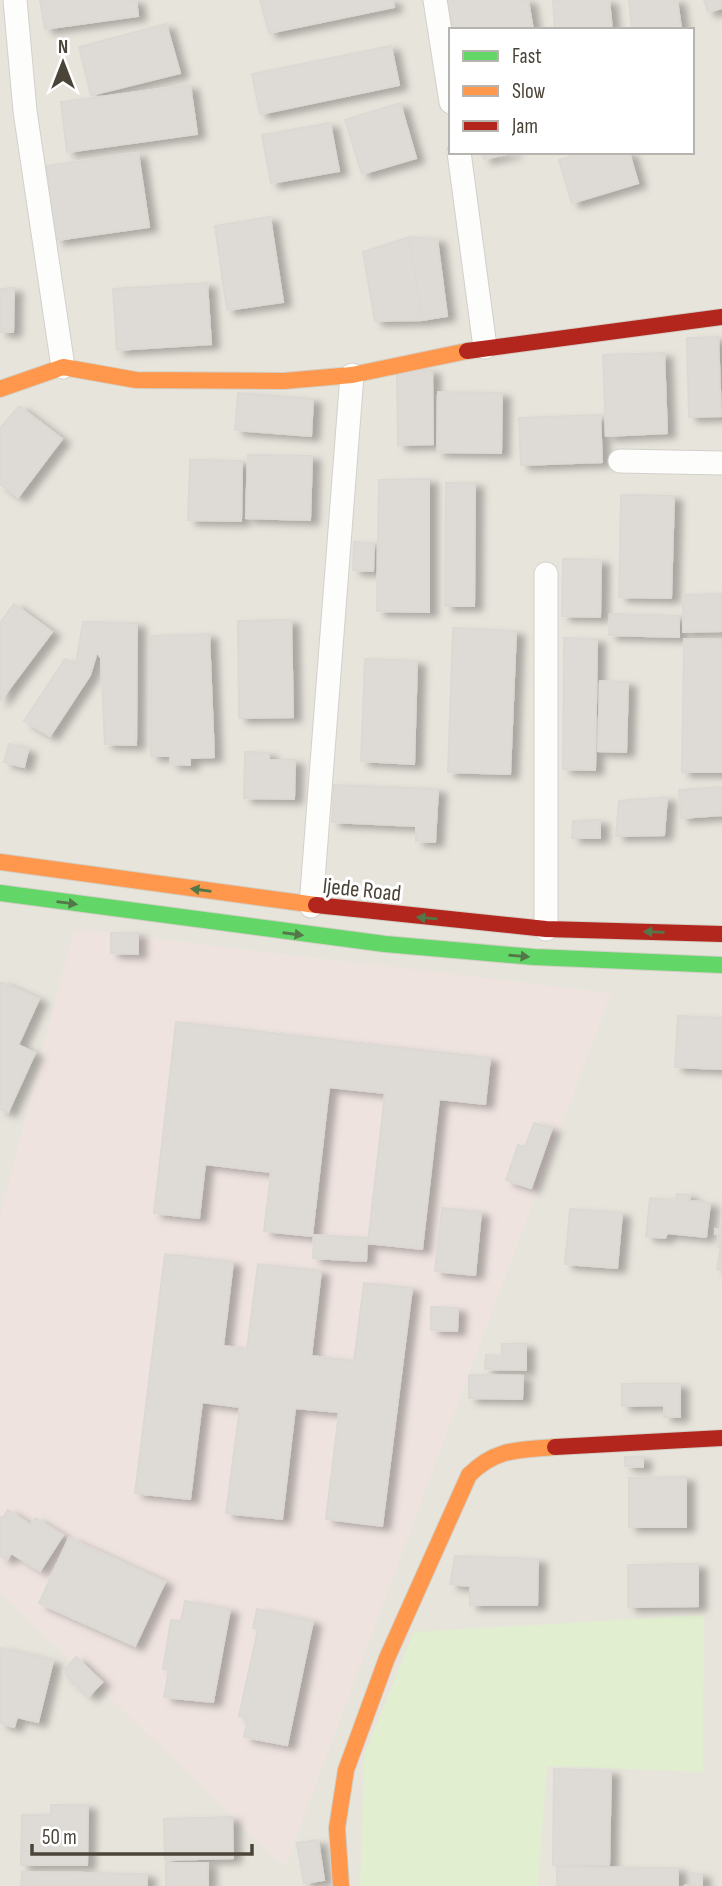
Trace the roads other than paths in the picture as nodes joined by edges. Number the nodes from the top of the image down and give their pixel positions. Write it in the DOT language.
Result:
graph roads {
  1 [pos="15,0"];
  2 [pos="435,0"];
  3 [pos="449,89"];
  4 [pos="459,154"];
  5 [pos="722,317"];
  6 [pos="485,347"];
  7 [pos="63,367"];
  8 [pos="352,375"];
  9 [pos="0,389"];
  10 [pos="620,461"];
  11 [pos="722,463"];
  12 [pos="546,574"];
  13 [pos="0,862"];
  14 [pos="0,893"];
  15 [pos="310,906"];
  16 [pos="546,929"];
  17 [pos="722,934"];
  18 [pos="722,965"];
  19 [pos="722,1438"];
  20 [pos="341,1886"];
  1 -- 7 [label="street"];
  2 -- 3 [label="street"];
  4 -- 6 [label="street"];
  5 -- 6 [label="main road"];
  6 -- 8 [label="main road"];
  7 -- 8 [label="main road"];
  7 -- 9 [label="main road"];
  8 -- 15 [label="street"];
  10 -- 11 [label="street"];
  12 -- 16 [label="street"];
  15 -- 13 [label="main road, Ijede Road, one-way"];
  14 -- 18 [label="main road, one-way"];
  16 -- 15 [label="main road, Ijede Road, one-way"];
  17 -- 16 [label="main road, Ijede Road, one-way"];
  19 -- 20 [label="main road"];
}
